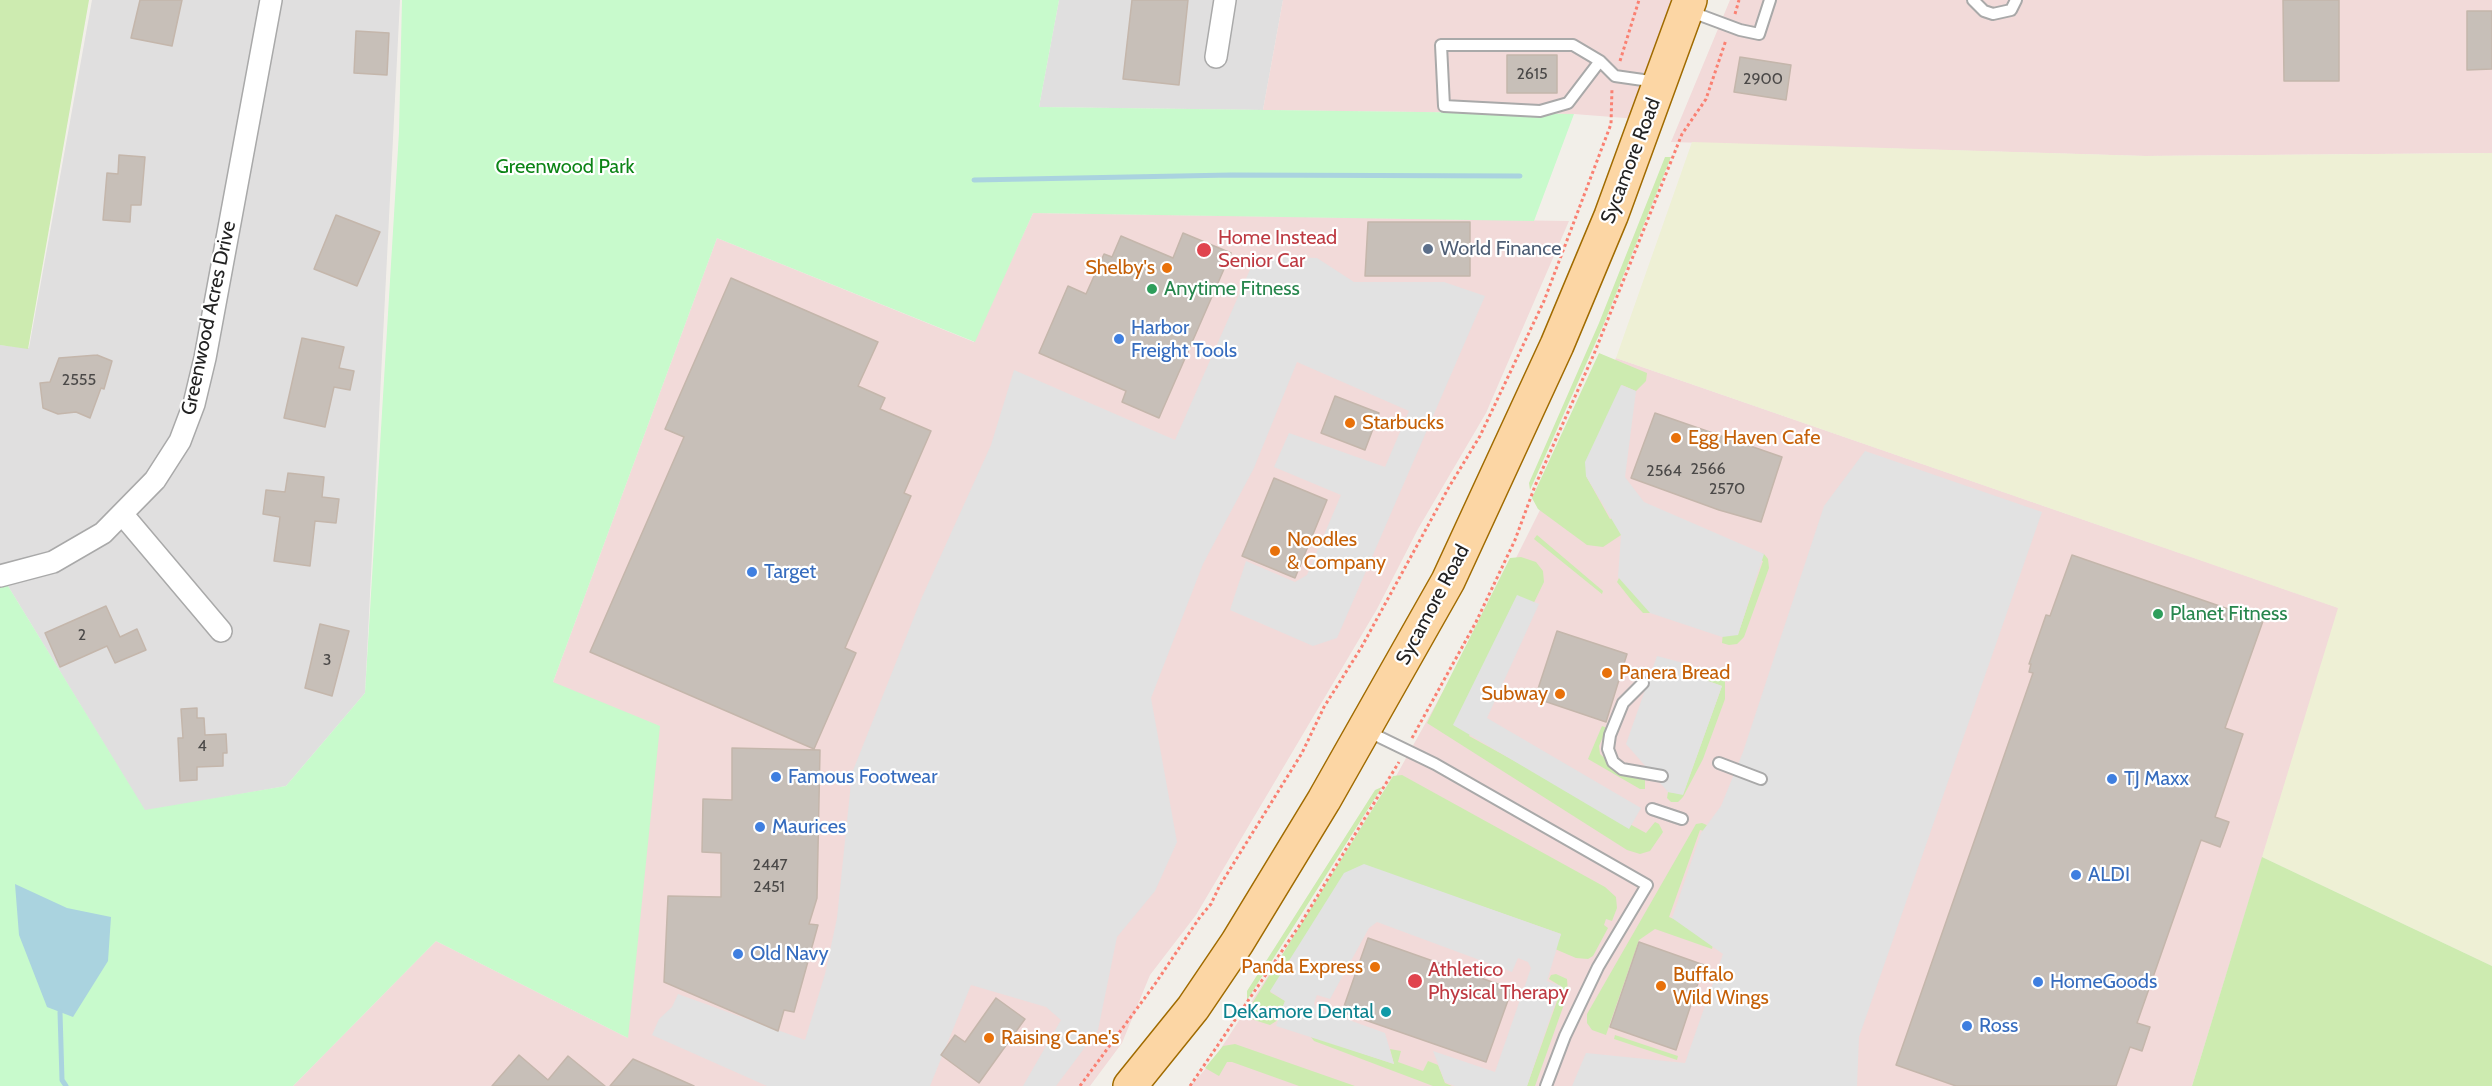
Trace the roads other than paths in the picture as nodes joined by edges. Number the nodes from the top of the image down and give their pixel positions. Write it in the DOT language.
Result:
graph roads {
  1 [pos="271,0"];
  2 [pos="1225,0"];
  3 [pos="1770,0"];
  4 [pos="1973,0"];
  5 [pos="2016,0"];
  6 [pos="1688,5"];
  7 [pos="1216,57"];
  8 [pos="1600,61"];
  9 [pos="1660,83"];
  10 [pos="123,515"];
  11 [pos="0,576"];
  12 [pos="221,631"];
  13 [pos="1643,683"];
  14 [pos="1364,730"];
  15 [pos="1719,763"];
  16 [pos="1662,776"];
  17 [pos="1761,779"];
  18 [pos="1652,809"];
  19 [pos="1682,819"];
  20 [pos="1130,1086"];
  21 [pos="1546,1086"];
  1 -- 10 [label="street, Greenwood Acres Drive"];
  2 -- 7 [label="street"];
  3 -- 6 [label="lane"];
  4 -- 5 [label="lane"];
  6 -- 9 [label="main road, Sycamore Road"];
  8 -- 8 [label="lane"];
  8 -- 9 [label="lane"];
  9 -- 14 [label="main road, Sycamore Road"];
  10 -- 11 [label="street, Greenwood Acres Drive"];
  10 -- 12 [label="street"];
  13 -- 16 [label="lane"];
  14 -- 20 [label="main road, Sycamore Road"];
  14 -- 21 [label="lane"];
  15 -- 17 [label="lane"];
  18 -- 19 [label="lane"];
}
